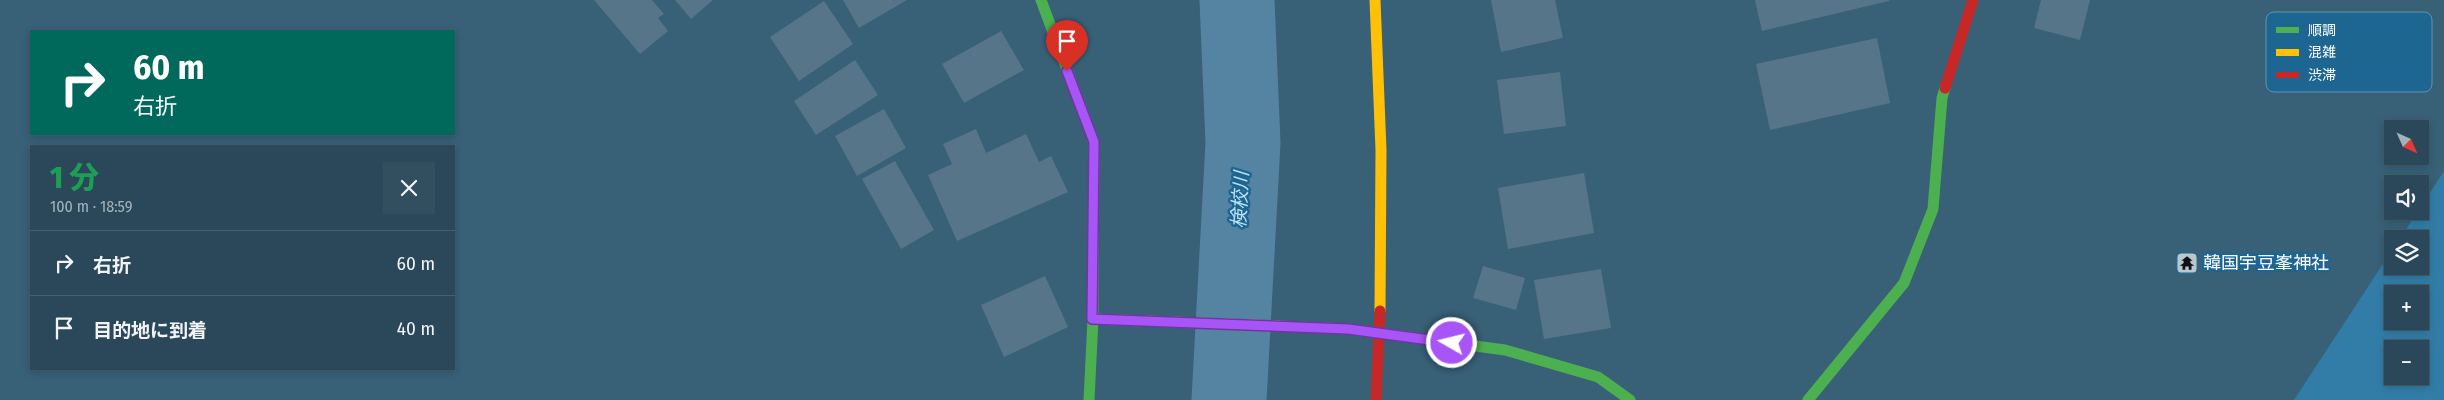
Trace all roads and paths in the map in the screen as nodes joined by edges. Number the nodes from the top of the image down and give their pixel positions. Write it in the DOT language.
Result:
graph roads {
  1 [pos="1041,0"];
  2 [pos="1375,0"];
  3 [pos="1973,0"];
  4 [pos="1092,319"];
  5 [pos="1380,333"];
  6 [pos="1089,400"];
  7 [pos="1376,400"];
  8 [pos="1630,400"];
  9 [pos="1808,400"];
  1 -- 4 [label="street"];
  2 -- 5 [label="street"];
  3 -- 9 [label="street"];
  4 -- 5 [label="street"];
  4 -- 6 [label="street"];
  5 -- 7 [label="street"];
  5 -- 8 [label="street"];
}
